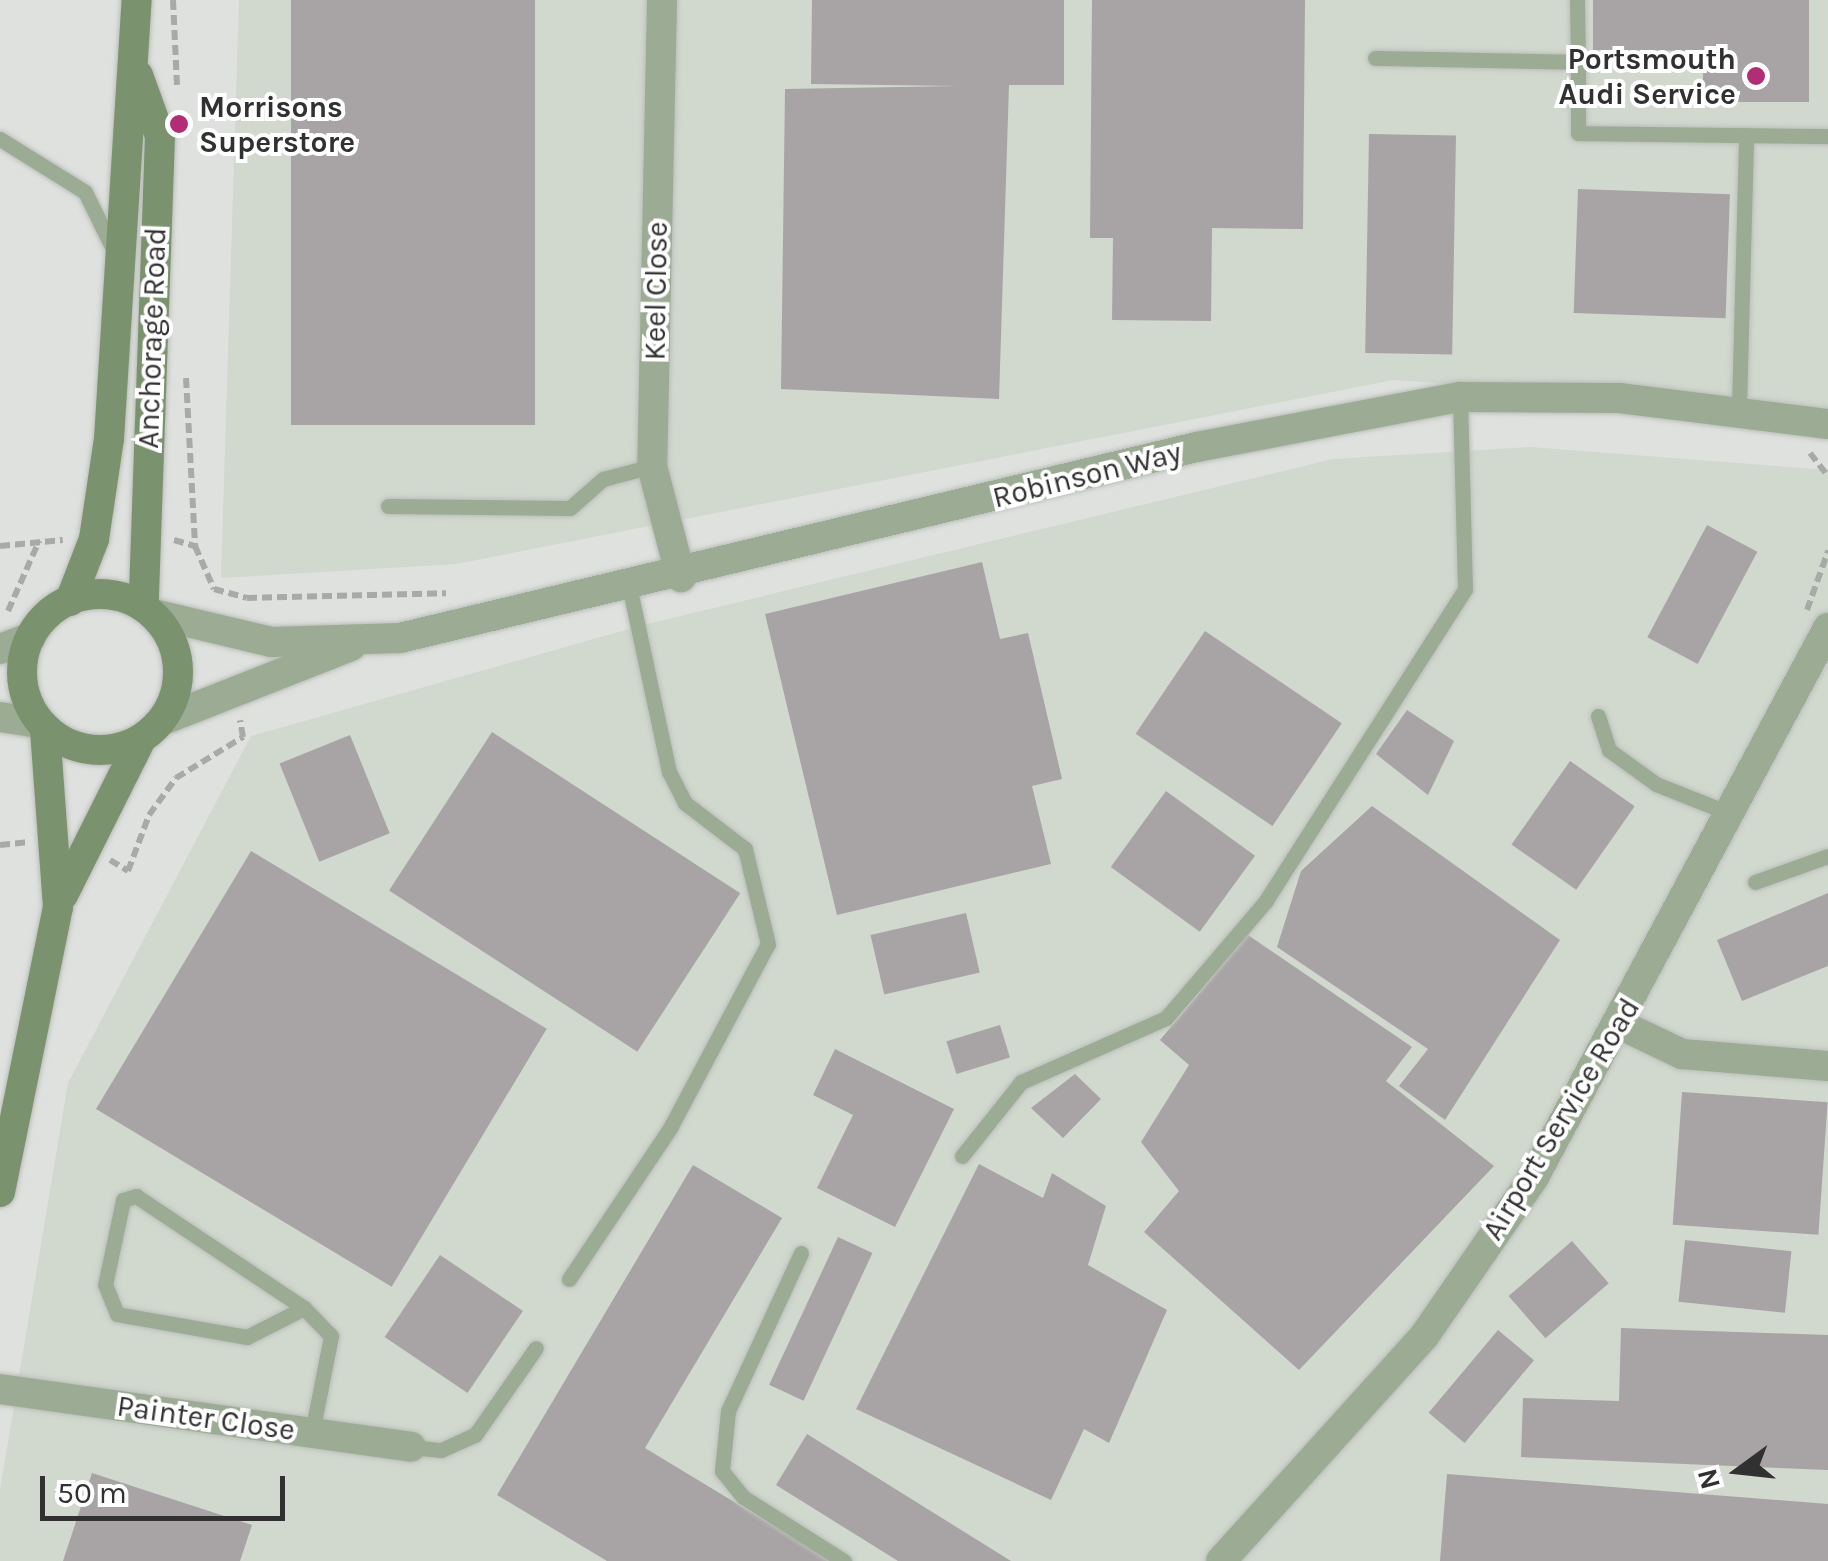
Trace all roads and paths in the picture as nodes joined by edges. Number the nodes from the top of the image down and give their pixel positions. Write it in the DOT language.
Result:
graph roads {
  1 [pos="136,0"];
  2 [pos="662,0"];
  3 [pos="1577,0"];
  4 [pos="1375,58"];
  5 [pos="1578,62"];
  6 [pos="138,74"];
  7 [pos="1746,135"];
  8 [pos="1828,136"];
  9 [pos="0,139"];
  10 [pos="119,264"];
  11 [pos="1460,397"];
  12 [pos="1739,408"];
  13 [pos="1828,424"];
  14 [pos="652,466"];
  15 [pos="388,506"];
  16 [pos="0,546"];
  17 [pos="681,577"];
  18 [pos="630,590"];
  19 [pos="70,601"];
  20 [pos="151,610"];
  21 [pos="0,620"];
  22 [pos="30,637"];
  23 [pos="1825,644"];
  24 [pos="354,645"];
  25 [pos="0,649"];
  26 [pos="1598,716"];
  27 [pos="0,717"];
  28 [pos="163,720"];
  29 [pos="41,727"];
  30 [pos="140,741"];
  31 [pos="1731,814"];
  32 [pos="1828,856"];
  33 [pos="1755,882"];
  34 [pos="58,907"];
  35 [pos="1619,1024"];
  36 [pos="1828,1066"];
  37 [pos="962,1156"];
  38 [pos="0,1192"];
  39 [pos="802,1253"];
  40 [pos="569,1279"];
  41 [pos="304,1308"];
  42 [pos="536,1348"];
  43 [pos="0,1389"];
  44 [pos="312,1433"];
  45 [pos="412,1447"];
  46 [pos="844,1561"];
  47 [pos="1220,1561"];
  1 -- 6 [label="street, Anchorage Road"];
  2 -- 14 [label="street, Keel Close"];
  3 -- 5 [label="lane"];
  4 -- 5 [label="lane"];
  5 -- 7 [label="lane"];
  6 -- 10 [label="street, Anchorage Road"];
  6 -- 20 [label="street, Anchorage Road"];
  7 -- 8 [label="lane"];
  7 -- 12 [label="lane"];
  9 -- 10 [label="lane"];
  10 -- 19 [label="street, Anchorage Road"];
  11 -- 12 [label="street, Robinson Way"];
  11 -- 17 [label="street, Robinson Way"];
  11 -- 37 [label="lane"];
  12 -- 13 [label="street, Robinson Way"];
  14 -- 15 [label="lane"];
  14 -- 17 [label="street, Keel Close"];
  16 -- 21 [label="path"];
  17 -- 18 [label="street, Robinson Way"];
  18 -- 24 [label="street, Robinson Way"];
  18 -- 40 [label="lane"];
  19 -- 20 [label="street"];
  19 -- 22 [label="street"];
  20 -- 24 [label="street, Robinson Way"];
  20 -- 28 [label="street"];
  22 -- 25 [label="street"];
  22 -- 29 [label="street"];
  23 -- 31 [label="street, Airport Service Road"];
  24 -- 28 [label="street, Robinson Way"];
  26 -- 31 [label="lane"];
  27 -- 29 [label="street"];
  28 -- 30 [label="street"];
  29 -- 30 [label="street"];
  29 -- 34 [label="street"];
  30 -- 34 [label="street"];
  31 -- 35 [label="street, Airport Service Road"];
  32 -- 33 [label="lane"];
  34 -- 38 [label="street"];
  35 -- 36 [label="street"];
  35 -- 47 [label="street, Airport Service Road"];
  39 -- 46 [label="lane"];
  41 -- 41 [label="lane"];
  41 -- 44 [label="lane"];
  42 -- 45 [label="lane"];
  43 -- 44 [label="street, Painter Close"];
  44 -- 45 [label="street, Painter Close"];
}
